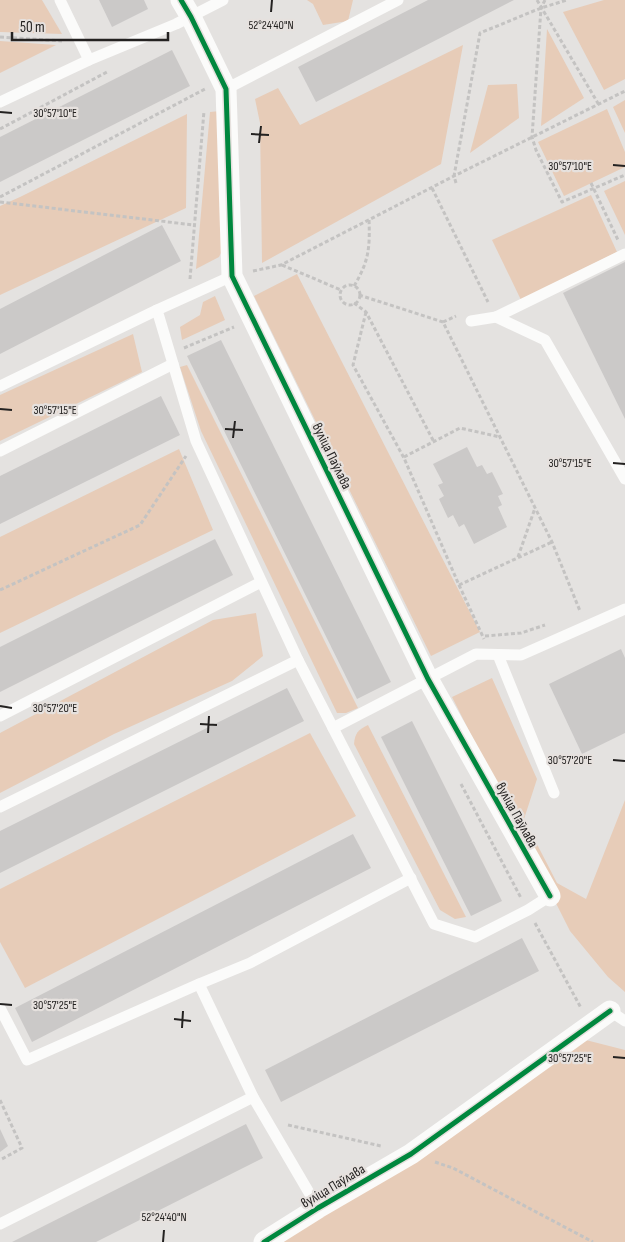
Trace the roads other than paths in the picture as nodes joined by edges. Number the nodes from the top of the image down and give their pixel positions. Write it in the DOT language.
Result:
graph roads {
  1 [pos="60,0"];
  2 [pos="224,0"];
  3 [pos="398,0"];
  4 [pos="186,8"];
  5 [pos="88,60"];
  6 [pos="216,89"];
  7 [pos="0,102"];
  8 [pos="625,254"];
  9 [pos="224,279"];
  10 [pos="157,310"];
  11 [pos="496,317"];
  12 [pos="471,320"];
  13 [pos="172,359"];
  14 [pos="0,386"];
  15 [pos="0,451"];
  16 [pos="625,479"];
  17 [pos="261,582"];
  18 [pos="625,608"];
  19 [pos="498,655"];
  20 [pos="298,660"];
  21 [pos="428,679"];
  22 [pos="0,716"];
  23 [pos="333,728"];
  24 [pos="554,793"];
  25 [pos="0,806"];
  26 [pos="411,878"];
  27 [pos="550,896"];
  28 [pos="199,984"];
  29 [pos="0,1008"];
  30 [pos="618,1016"];
  31 [pos="253,1097"];
  32 [pos="318,1208"];
  33 [pos="0,1224"];
  34 [pos="264,1242"];
  1 -- 5 [label="lane"];
  2 -- 4 [label="lane"];
  3 -- 6 [label="lane"];
  4 -- 5 [label="lane"];
  4 -- 6 [label="street, вуліца Паўлава"];
  5 -- 7 [label="lane"];
  6 -- 9 [label="street, вуліца Паўлава"];
  8 -- 11 [label="lane"];
  9 -- 10 [label="lane"];
  9 -- 21 [label="street, вуліца Паўлава"];
  10 -- 13 [label="lane"];
  10 -- 14 [label="lane"];
  11 -- 12 [label="lane"];
  11 -- 16 [label="lane"];
  13 -- 15 [label="lane"];
  13 -- 17 [label="lane"];
  17 -- 20 [label="lane"];
  17 -- 22 [label="lane"];
  18 -- 19 [label="lane"];
  19 -- 21 [label="lane"];
  19 -- 24 [label="lane"];
  20 -- 23 [label="lane"];
  20 -- 25 [label="lane"];
  21 -- 23 [label="lane"];
  21 -- 27 [label="street, вуліца Паўлава"];
  23 -- 26 [label="lane"];
  26 -- 27 [label="lane"];
  26 -- 28 [label="lane"];
  28 -- 29 [label="lane"];
  28 -- 31 [label="lane"];
  30 -- 32 [label="street, вуліца Паўлава"];
  31 -- 32 [label="lane"];
  31 -- 33 [label="lane"];
  32 -- 34 [label="street, вуліца Паўлава"];
}
